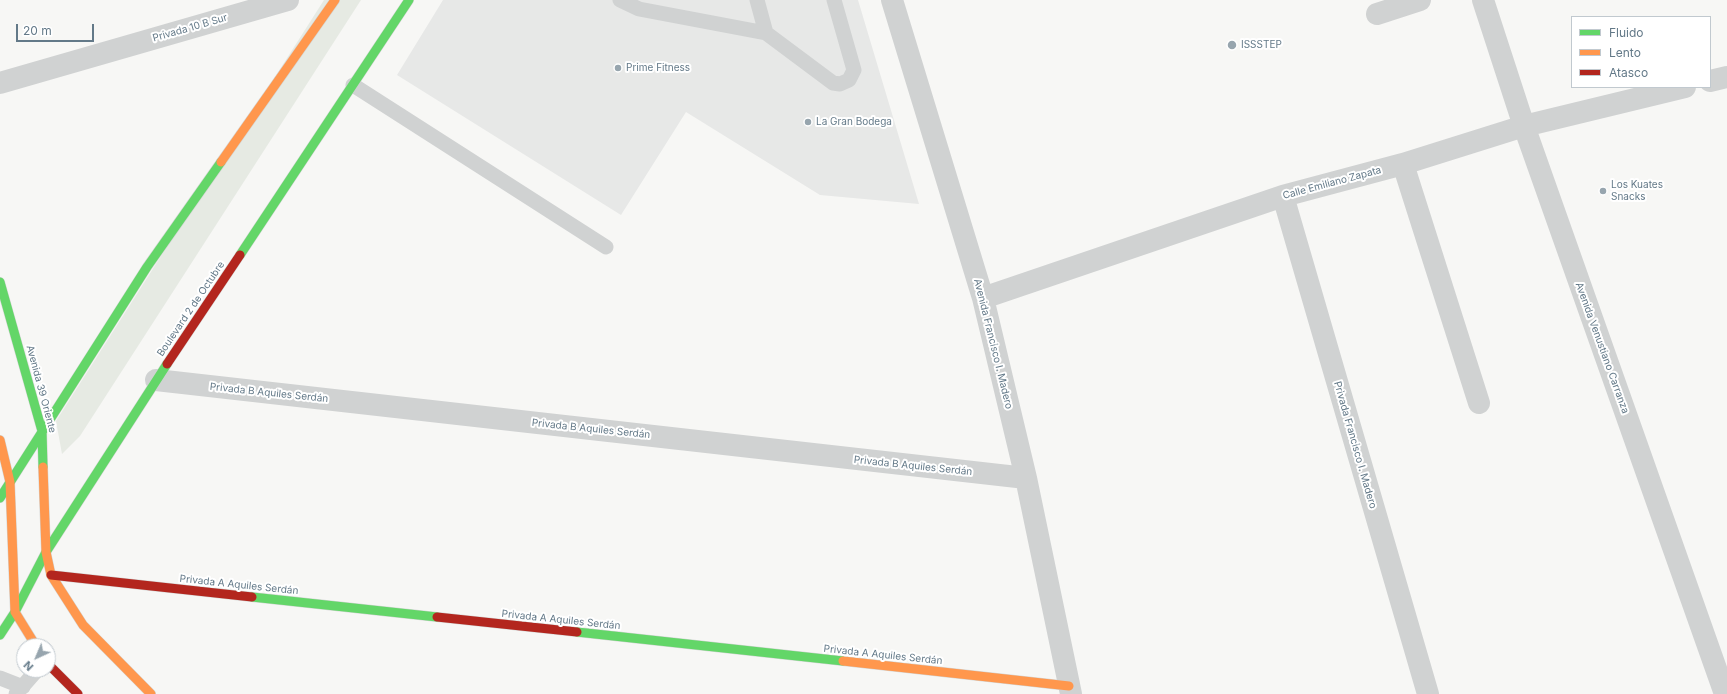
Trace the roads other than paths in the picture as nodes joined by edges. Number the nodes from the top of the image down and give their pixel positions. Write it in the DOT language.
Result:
graph roads {
  1 [pos="288,0"];
  2 [pos="335,0"];
  3 [pos="409,0"];
  4 [pos="620,0"];
  5 [pos="757,0"];
  6 [pos="834,0"];
  7 [pos="892,0"];
  8 [pos="1420,0"];
  9 [pos="1483,0"];
  10 [pos="1377,14"];
  11 [pos="766,33"];
  12 [pos="1727,77"];
  13 [pos="1711,81"];
  14 [pos="0,83"];
  15 [pos="353,85"];
  16 [pos="1681,88"];
  17 [pos="1524,126"];
  18 [pos="1404,164"];
  19 [pos="1283,196"];
  20 [pos="606,247"];
  21 [pos="0,282"];
  22 [pos="983,298"];
  23 [pos="156,380"];
  24 [pos="1479,403"];
  25 [pos="42,431"];
  26 [pos="0,440"];
  27 [pos="1026,478"];
  28 [pos="10,482"];
  29 [pos="0,498"];
  30 [pos="46,552"];
  31 [pos="51,575"];
  32 [pos="15,612"];
  33 [pos="0,635"];
  34 [pos="31,638"];
  35 [pos="56,672"];
  36 [pos="0,678"];
  37 [pos="30,678"];
  38 [pos="1070,690"];
  39 [pos="19,691"];
  40 [pos="1722,692"];
  41 [pos="78,694"];
  42 [pos="151,694"];
  43 [pos="1428,694"];
  1 -- 14 [label="street, Privada 10 B Sur"];
  2 -- 25 [label="main road"];
  3 -- 15 [label="main road, Boulevard 2 de Octubre"];
  4 -- 11 [label="lane"];
  5 -- 11 [label="lane"];
  6 -- 11 [label="lane"];
  7 -- 22 [label="street, Avenida Francisco I. Madero"];
  8 -- 10 [label="street"];
  9 -- 17 [label="street, Avenida Venustiano Carranza"];
  12 -- 13 [label="street"];
  15 -- 20 [label="lane"];
  15 -- 23 [label="main road, Boulevard 2 de Octubre"];
  16 -- 17 [label="street, Calle Emiliano Zapata"];
  17 -- 18 [label="street, Calle Emiliano Zapata"];
  17 -- 40 [label="street, Avenida Venustiano Carranza"];
  18 -- 19 [label="street, Calle Emiliano Zapata"];
  18 -- 24 [label="street"];
  19 -- 22 [label="street, Calle Emiliano Zapata"];
  19 -- 43 [label="street, Privada Francisco I. Madero"];
  21 -- 25 [label="main road, Avenida 39 Oriente"];
  22 -- 27 [label="street, Avenida Francisco I. Madero"];
  23 -- 27 [label="street, Privada B Aquiles Serdán"];
  23 -- 30 [label="main road, Boulevard 2 de Octubre"];
  25 -- 28 [label="main road"];
  25 -- 30 [label="main road, Avenida 39 Oriente"];
  26 -- 28 [label="main road"];
  27 -- 38 [label="street, Avenida Francisco I. Madero"];
  28 -- 29 [label="main road"];
  28 -- 32 [label="main road"];
  30 -- 31 [label="main road, Avenida 39 Oriente"];
  30 -- 32 [label="main road, Boulevard 2 de Octubre"];
  31 -- 38 [label="main road, Privada A Aquiles Serdán"];
  31 -- 42 [label="main road"];
  32 -- 33 [label="main road, Boulevard 2 de Octubre"];
  32 -- 34 [label="main road"];
  35 -- 41 [label="main road"];
  36 -- 39 [label="lane"];
  37 -- 39 [label="lane"];
}
